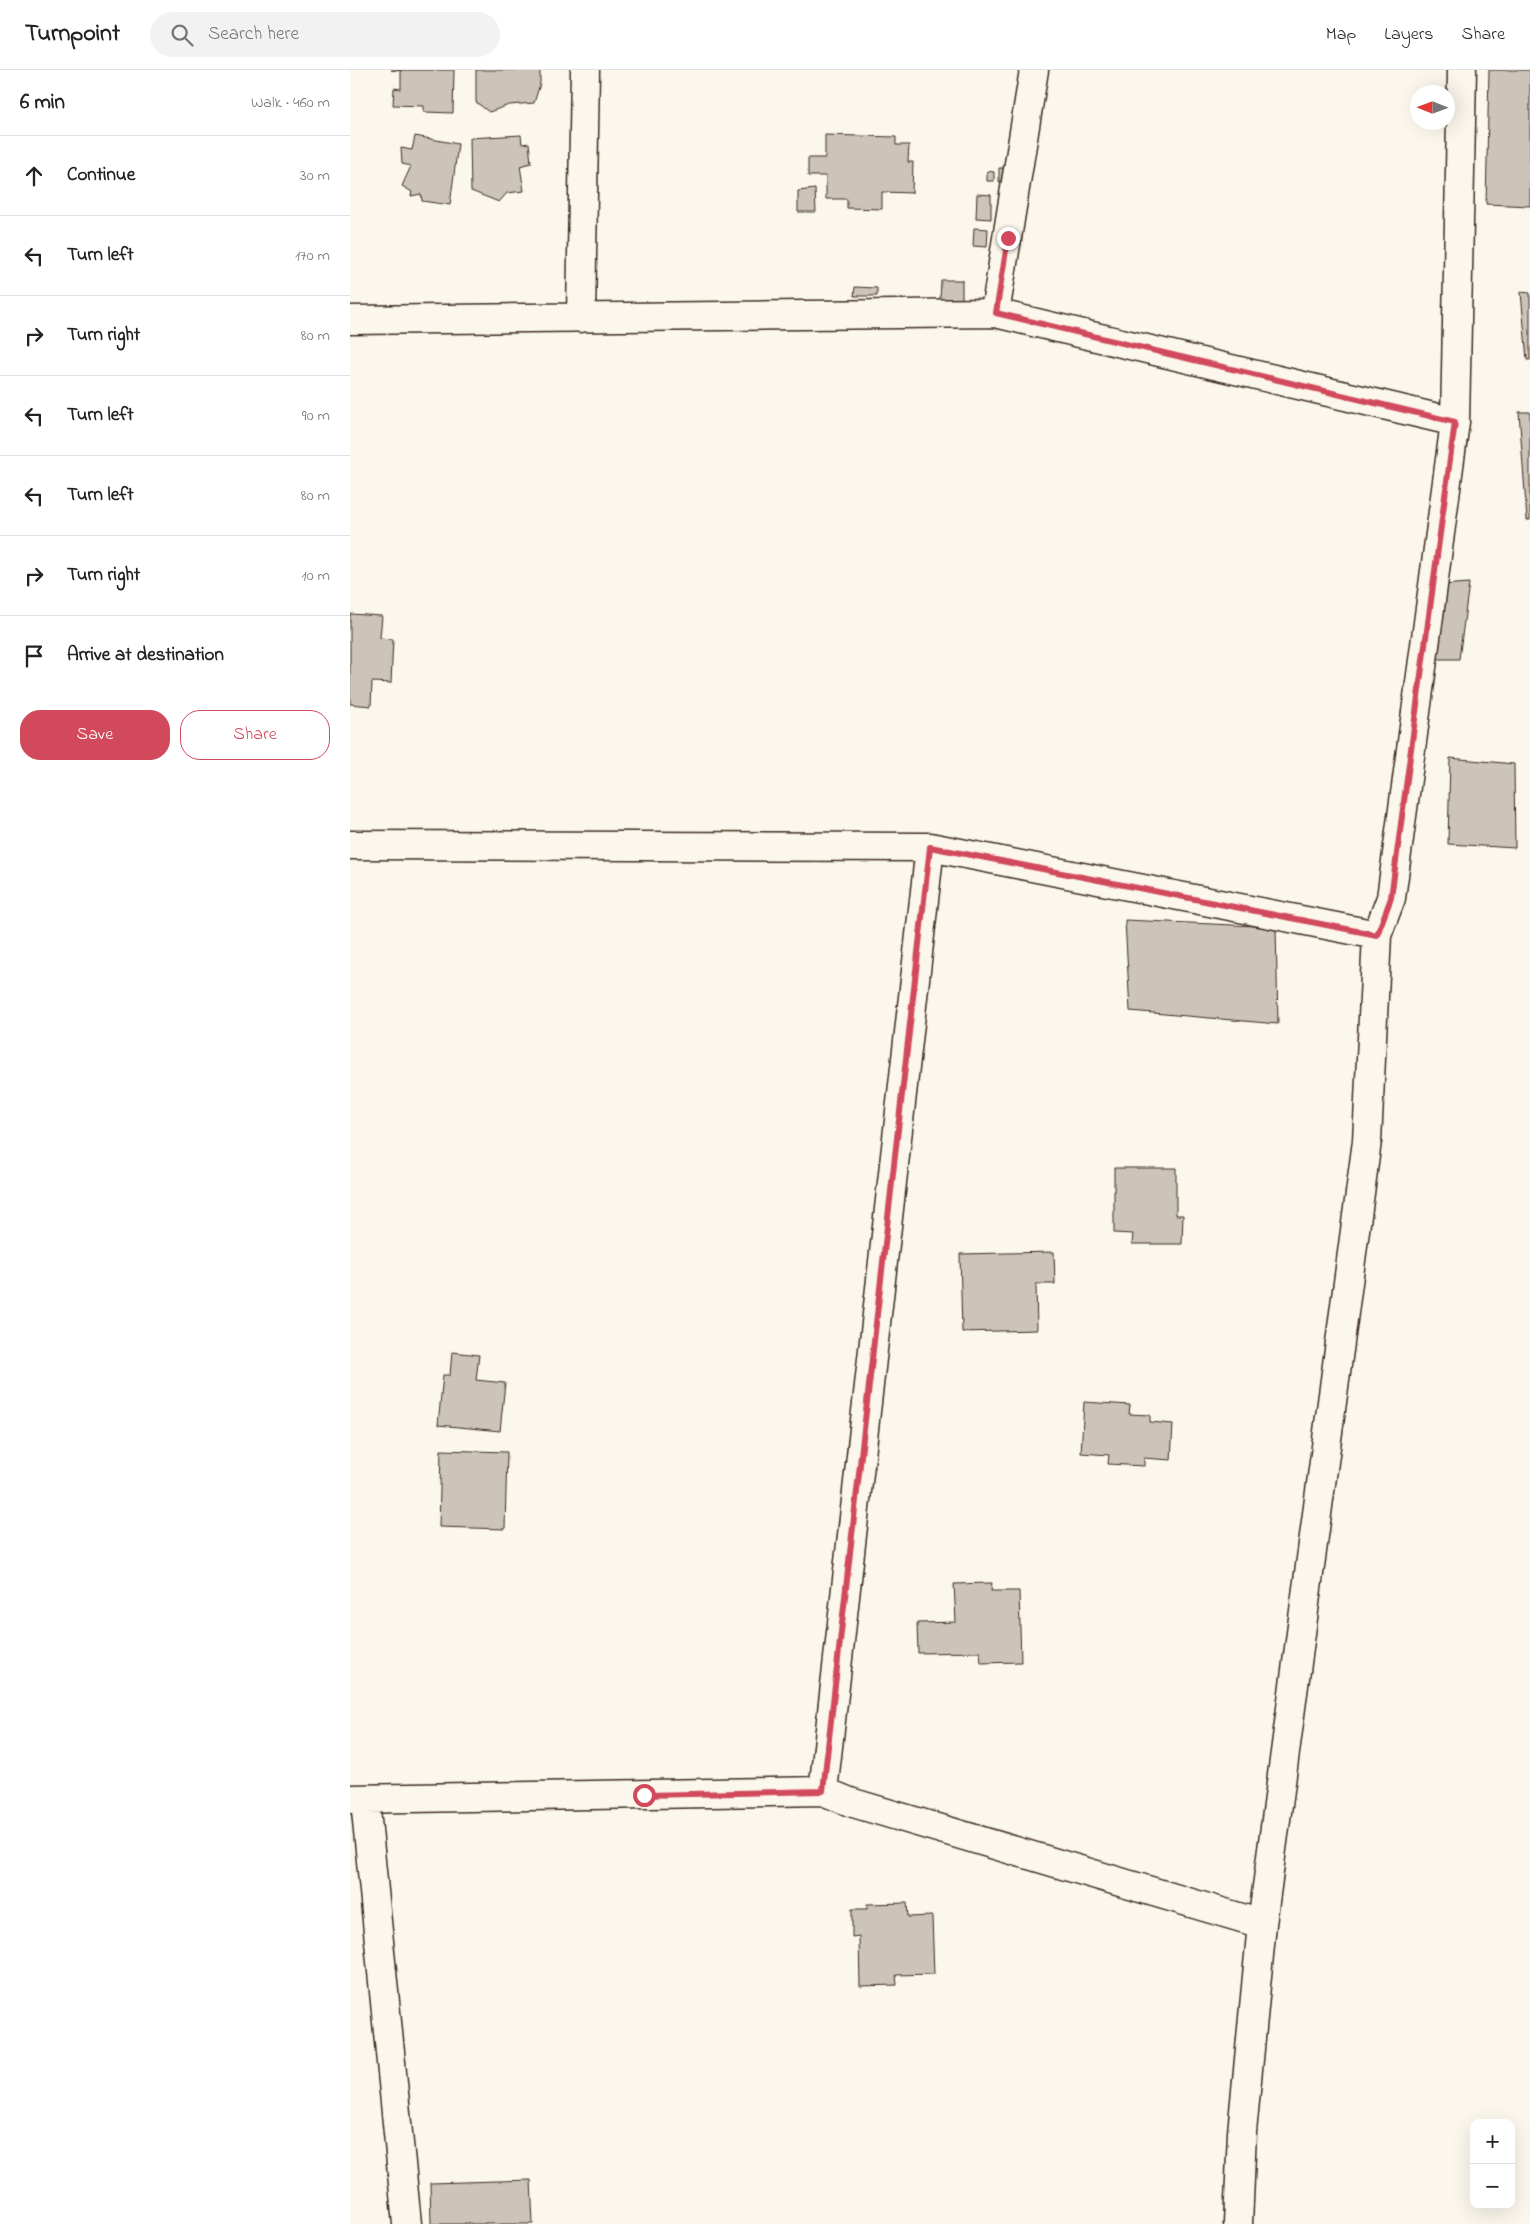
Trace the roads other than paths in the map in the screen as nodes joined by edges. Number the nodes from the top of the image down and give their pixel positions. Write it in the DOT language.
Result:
graph roads {
  1 [pos="585,70"];
  2 [pos="1034,70"];
  3 [pos="1462,70"];
  4 [pos="996,313"];
  5 [pos="581,318"];
  6 [pos="350,320"];
  7 [pos="1455,422"];
  8 [pos="350,845"];
  9 [pos="930,847"];
  10 [pos="1377,935"];
  11 [pos="823,1791"];
  12 [pos="357,1800"];
  13 [pos="1262,1924"];
  14 [pos="407,2224"];
  15 [pos="1238,2224"];
  1 -- 5 [label="street"];
  2 -- 4 [label="street"];
  3 -- 7 [label="street"];
  4 -- 5 [label="street"];
  4 -- 7 [label="street"];
  5 -- 6 [label="street"];
  7 -- 10 [label="street"];
  8 -- 9 [label="street"];
  9 -- 10 [label="street"];
  9 -- 11 [label="street"];
  10 -- 13 [label="street"];
  11 -- 12 [label="street"];
  11 -- 13 [label="street"];
  12 -- 14 [label="street"];
  13 -- 15 [label="street"];
}
